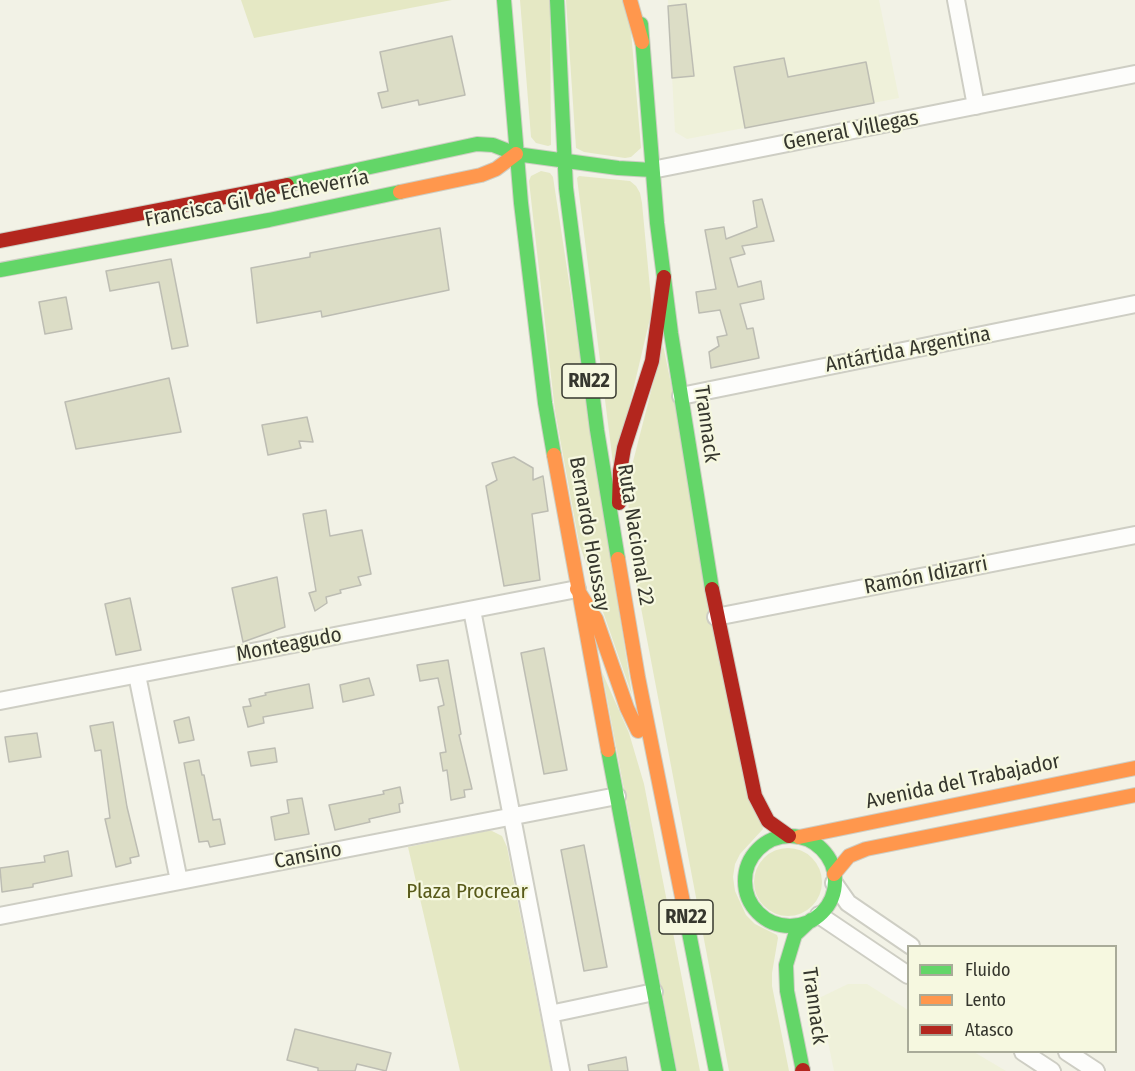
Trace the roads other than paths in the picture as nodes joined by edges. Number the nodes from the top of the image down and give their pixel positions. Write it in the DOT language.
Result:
graph roads {
  1 [pos="504,0"];
  2 [pos="557,0"];
  3 [pos="630,0"];
  4 [pos="640,0"];
  5 [pos="956,0"];
  6 [pos="642,42"];
  7 [pos="1135,74"];
  8 [pos="976,106"];
  9 [pos="516,154"];
  10 [pos="565,161"];
  11 [pos="652,170"];
  12 [pos="266,205"];
  13 [pos="0,241"];
  14 [pos="0,270"];
  15 [pos="664,277"];
  16 [pos="1135,304"];
  17 [pos="681,396"];
  18 [pos="1135,535"];
  19 [pos="577,589"];
  20 [pos="624,599"];
  21 [pos="472,610"];
  22 [pos="716,617"];
  23 [pos="136,675"];
  24 [pos="0,701"];
  25 [pos="656,762"];
  26 [pos="1135,768"];
  27 [pos="1135,795"];
  28 [pos="616,796"];
  29 [pos="512,817"];
  30 [pos="794,836"];
  31 [pos="834,879"];
  32 [pos="179,881"];
  33 [pos="0,916"];
  34 [pos="815,917"];
  35 [pos="910,945"];
  36 [pos="907,974"];
  37 [pos="654,992"];
  38 [pos="550,1014"];
  39 [pos="1025,1053"];
  40 [pos="1069,1053"];
  41 [pos="561,1071"];
  42 [pos="669,1071"];
  43 [pos="716,1071"];
  44 [pos="803,1071"];
  45 [pos="1052,1071"];
  46 [pos="1096,1071"];
  1 -- 9 [label="street, Bernardo Houssay"];
  2 -- 10 [label="street, Ruta Nacional 22 / RN22"];
  3 -- 6 [label="street"];
  4 -- 6 [label="street, Trannack"];
  5 -- 8 [label="street"];
  6 -- 11 [label="street, Trannack"];
  7 -- 8 [label="street, General Villegas"];
  8 -- 11 [label="street, General Villegas"];
  9 -- 10 [label="street, Francisca Gil de Echeverría"];
  9 -- 12 [label="street, Francisca Gil de Echeverría"];
  9 -- 12 [label="street, Francisca Gil de Echeverría"];
  9 -- 19 [label="street, Bernardo Houssay"];
  10 -- 11 [label="street, General Villegas"];
  10 -- 20 [label="street, Ruta Nacional 22 / RN22"];
  11 -- 15 [label="street, Trannack"];
  12 -- 13 [label="street, Francisca Gil de Echeverría"];
  12 -- 14 [label="street, Francisca Gil de Echeverría"];
  15 -- 17 [label="street, Trannack"];
  15 -- 20 [label="street"];
  16 -- 17 [label="street, Antártida Argentina"];
  17 -- 22 [label="street, Trannack"];
  18 -- 22 [label="street, Ramón Idizarri"];
  19 -- 21 [label="street, Monteagudo"];
  19 -- 25 [label="street"];
  19 -- 28 [label="street, Bernardo Houssay"];
  20 -- 25 [label="street, Ruta Nacional 22 / RN22"];
  21 -- 23 [label="street, Monteagudo"];
  21 -- 29 [label="street"];
  22 -- 30 [label="street, Trannack"];
  23 -- 24 [label="street, Monteagudo"];
  23 -- 32 [label="street"];
  25 -- 43 [label="street, Ruta Nacional 22 / RN22"];
  26 -- 30 [label="street, Avenida del Trabajador"];
  27 -- 31 [label="street"];
  28 -- 29 [label="street, Cansino"];
  28 -- 37 [label="street, Bernardo Houssay"];
  29 -- 32 [label="street, Cansino"];
  29 -- 38 [label="street"];
  30 -- 31 [label="street, Trannack"];
  30 -- 34 [label="street"];
  31 -- 34 [label="street, Trannack"];
  31 -- 35 [label="street"];
  32 -- 33 [label="street, Cansino"];
  34 -- 36 [label="street"];
  34 -- 44 [label="street, Trannack"];
  37 -- 38 [label="street"];
  37 -- 42 [label="street, Bernardo Houssay"];
  38 -- 41 [label="street"];
  39 -- 45 [label="street"];
  40 -- 46 [label="street"];
}
